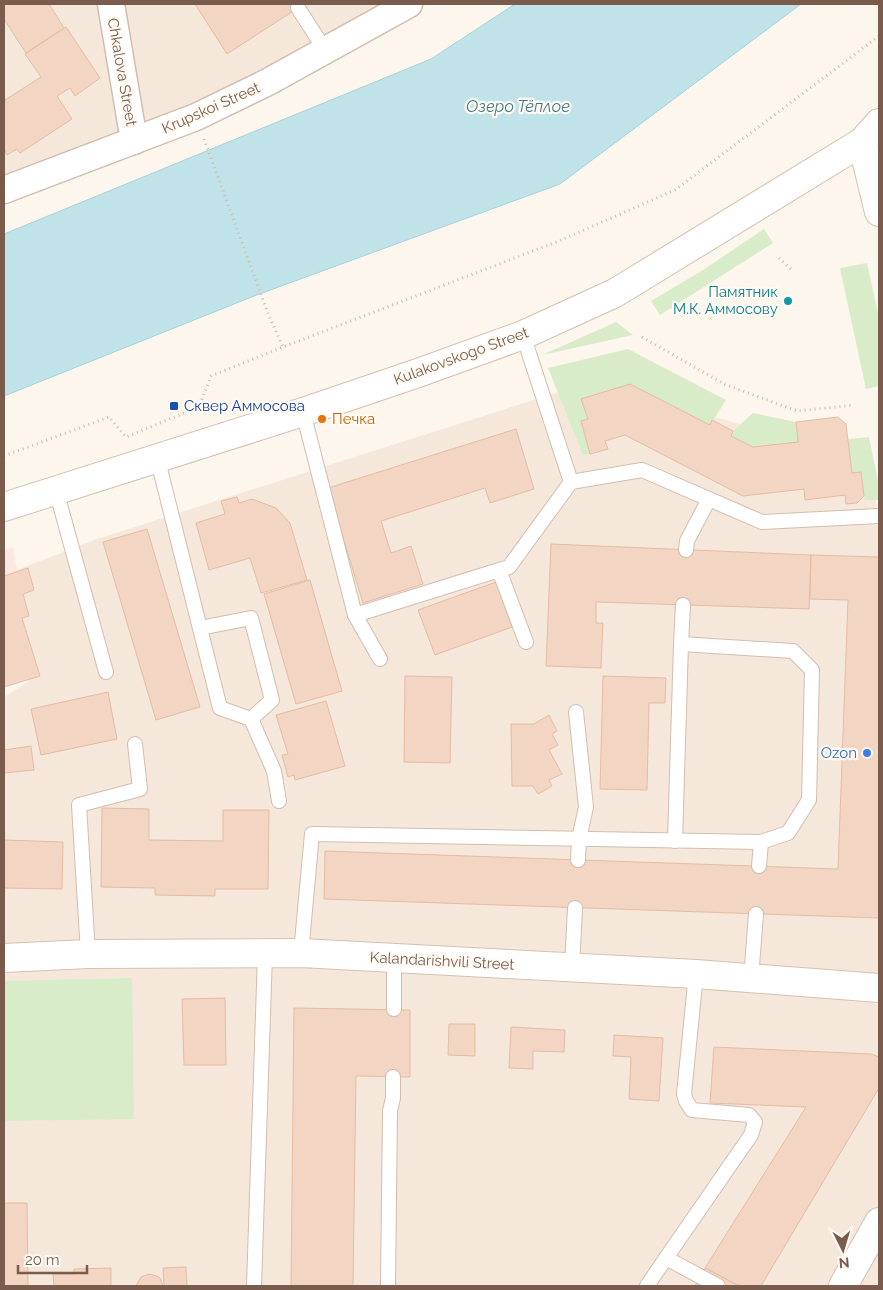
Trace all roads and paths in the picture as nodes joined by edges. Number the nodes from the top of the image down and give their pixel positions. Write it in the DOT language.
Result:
graph roads {
  1 [pos="111,4"];
  2 [pos="409,4"];
  3 [pos="298,8"];
  4 [pos="879,36"];
  5 [pos="326,50"];
  6 [pos="196,117"];
  7 [pos="870,132"];
  8 [pos="134,141"];
  9 [pos="4,190"];
  10 [pos="879,212"];
  11 [pos="779,258"];
  12 [pos="791,269"];
  13 [pos="523,335"];
  14 [pos="642,336"];
  15 [pos="283,346"];
  16 [pos="854,404"];
  17 [pos="303,412"];
  18 [pos="4,456"];
  19 [pos="156,457"];
  20 [pos="571,482"];
  21 [pos="56,490"];
  22 [pos="709,499"];
  23 [pos="4,507"];
  24 [pos="879,516"];
  25 [pos="686,550"];
  26 [pos="499,570"];
  27 [pos="683,604"];
  28 [pos="355,615"];
  29 [pos="200,628"];
  30 [pos="526,642"];
  31 [pos="681,644"];
  32 [pos="380,658"];
  33 [pos="106,672"];
  34 [pos="576,712"];
  35 [pos="251,719"];
  36 [pos="136,744"];
  37 [pos="279,801"];
  38 [pos="579,839"];
  39 [pos="675,841"];
  40 [pos="761,842"];
  41 [pos="578,860"];
  42 [pos="760,866"];
  43 [pos="575,908"];
  44 [pos="756,914"];
  45 [pos="300,953"];
  46 [pos="88,954"];
  47 [pos="264,954"];
  48 [pos="4,958"];
  49 [pos="394,958"];
  50 [pos="572,968"];
  51 [pos="696,974"];
  52 [pos="751,979"];
  53 [pos="879,988"];
  54 [pos="394,1010"];
  55 [pos="393,1077"];
  56 [pos="879,1222"];
  57 [pos="666,1258"];
  58 [pos="254,1286"];
  59 [pos="388,1286"];
  60 [pos="647,1286"];
  61 [pos="718,1286"];
  62 [pos="843,1286"];
  1 -- 8 [label="street, Chkalova Street"];
  2 -- 5 [label="street, Krupskoi Street"];
  3 -- 5 [label="lane"];
  4 -- 15 [label="path"];
  5 -- 6 [label="street, Krupskoi Street"];
  6 -- 8 [label="street, Krupskoi Street"];
  6 -- 15 [label="path"];
  7 -- 10 [label="street"];
  7 -- 13 [label="street, Kulakovskogo Street"];
  8 -- 9 [label="street, Krupskoi Street"];
  11 -- 12 [label="path"];
  13 -- 17 [label="street, Kulakovskogo Street"];
  13 -- 20 [label="lane"];
  14 -- 16 [label="path"];
  15 -- 18 [label="path"];
  17 -- 19 [label="street, Kulakovskogo Street"];
  17 -- 28 [label="lane"];
  19 -- 21 [label="street, Kulakovskogo Street"];
  19 -- 29 [label="lane"];
  20 -- 22 [label="lane"];
  20 -- 26 [label="lane"];
  21 -- 23 [label="street, Kulakovskogo Street"];
  21 -- 33 [label="lane"];
  22 -- 24 [label="lane"];
  22 -- 25 [label="lane"];
  26 -- 28 [label="lane"];
  26 -- 30 [label="lane"];
  27 -- 31 [label="lane"];
  28 -- 32 [label="lane"];
  29 -- 35 [label="lane"];
  29 -- 35 [label="lane"];
  31 -- 39 [label="lane"];
  31 -- 40 [label="lane"];
  34 -- 38 [label="lane"];
  35 -- 37 [label="lane"];
  36 -- 46 [label="lane"];
  38 -- 39 [label="lane"];
  38 -- 41 [label="lane"];
  38 -- 45 [label="lane"];
  39 -- 40 [label="lane"];
  40 -- 42 [label="lane"];
  43 -- 50 [label="lane"];
  44 -- 52 [label="lane"];
  45 -- 47 [label="street, Kalandarishvili Street"];
  45 -- 49 [label="street, Kalandarishvili Street"];
  46 -- 47 [label="street, Kalandarishvili Street"];
  46 -- 48 [label="street, Kalandarishvili Street"];
  47 -- 58 [label="lane"];
  49 -- 50 [label="street, Kalandarishvili Street"];
  49 -- 54 [label="lane"];
  50 -- 51 [label="street, Kalandarishvili Street"];
  51 -- 52 [label="street, Kalandarishvili Street"];
  51 -- 57 [label="lane"];
  52 -- 53 [label="street, Kalandarishvili Street"];
  55 -- 59 [label="lane"];
  56 -- 62 [label="street"];
  57 -- 60 [label="lane"];
  57 -- 61 [label="lane"];
}
